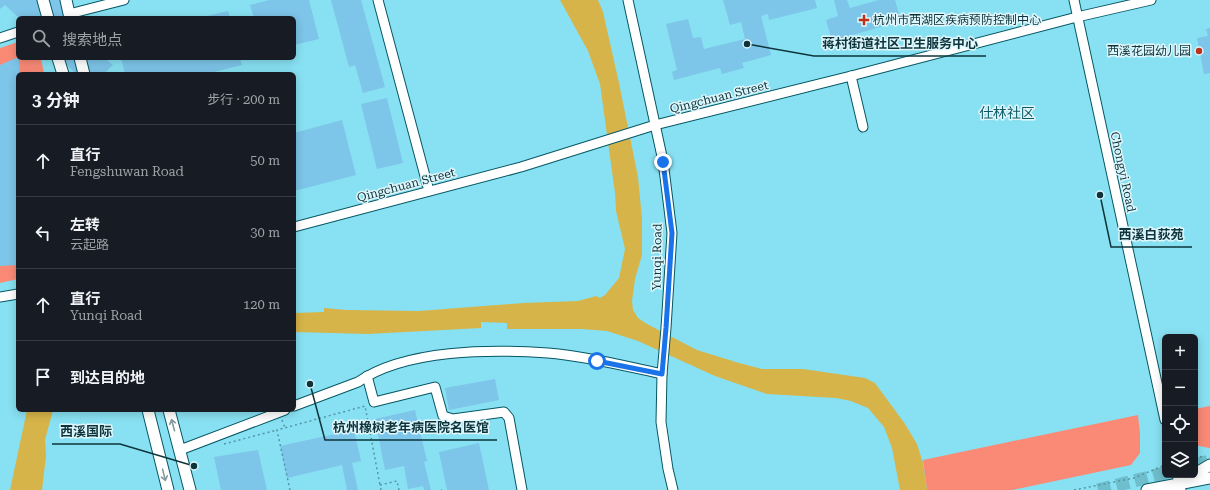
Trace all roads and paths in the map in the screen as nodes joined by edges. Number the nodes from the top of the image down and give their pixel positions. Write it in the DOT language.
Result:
graph roads {
  1 [pos="43,0"];
  2 [pos="66,0"];
  3 [pos="124,0"];
  4 [pos="378,0"];
  5 [pos="628,0"];
  6 [pos="1074,0"];
  7 [pos="1151,0"];
  8 [pos="47,16"];
  9 [pos="70,16"];
  10 [pos="1077,16"];
  11 [pos="16,33"];
  12 [pos="0,38"];
  13 [pos="59,60"];
  14 [pos="80,60"];
  15 [pos="62,72"];
  16 [pos="84,72"];
  17 [pos="851,76"];
  18 [pos="655,125"];
  19 [pos="863,127"];
  20 [pos="429,191"];
  21 [pos="296,226"];
  22 [pos="16,294"];
  23 [pos="0,297"];
  24 [pos="662,374"];
  25 [pos="367,376"];
  26 [pos="296,405"];
  27 [pos="1162,406"];
  28 [pos="148,412"];
  29 [pos="170,412"];
  30 [pos="280,412"];
  31 [pos="277,430"];
  32 [pos="225,444"];
  33 [pos="180,450"];
  34 [pos="1210,454"];
  35 [pos="1198,457"];
  36 [pos="1210,465"];
  37 [pos="1162,466"];
  38 [pos="1198,472"];
  39 [pos="1188,478"];
  40 [pos="1210,478"];
  41 [pos="1179,483"];
  42 [pos="380,484"];
  43 [pos="168,490"];
  44 [pos="190,490"];
  45 [pos="290,490"];
  46 [pos="381,490"];
  47 [pos="399,490"];
  48 [pos="522,490"];
  49 [pos="673,490"];
  50 [pos="1074,490"];
  51 [pos="1147,490"];
  1 -- 8 [label="main road"];
  2 -- 9 [label="main road"];
  3 -- 9 [label="street"];
  4 -- 20 [label="street"];
  5 -- 18 [label="street, Yunqi Road"];
  6 -- 10 [label="street, Chongyi Road"];
  7 -- 10 [label="street, Qingchuan Street"];
  10 -- 17 [label="street, Qingchuan Street"];
  10 -- 27 [label="street, Chongyi Road"];
  11 -- 12 [label="street"];
  13 -- 15 [label="main road"];
  14 -- 16 [label="main road"];
  17 -- 18 [label="street, Qingchuan Street"];
  17 -- 19 [label="street"];
  18 -- 20 [label="street, Qingchuan Street"];
  18 -- 24 [label="street, Yunqi Road"];
  20 -- 21 [label="street, Qingchuan Street"];
  22 -- 23 [label="street"];
  24 -- 25 [label="street"];
  24 -- 49 [label="street"];
  25 -- 26 [label="street"];
  25 -- 48 [label="street"];
  28 -- 43 [label="main road, one-way"];
  33 -- 29 [label="main road, one-way"];
  30 -- 33 [label="street"];
  31 -- 32 [label="path"];
  31 -- 42 [label="path"];
  31 -- 45 [label="path"];
  33 -- 44 [label="main road"];
  34 -- 35 [label="path"];
  36 -- 38 [label="main road"];
  37 -- 50 [label="path"];
  39 -- 41 [label="main road"];
  40 -- 41 [label="main road"];
  41 -- 51 [label="main road"];
  42 -- 46 [label="path"];
  42 -- 47 [label="path"];
}
